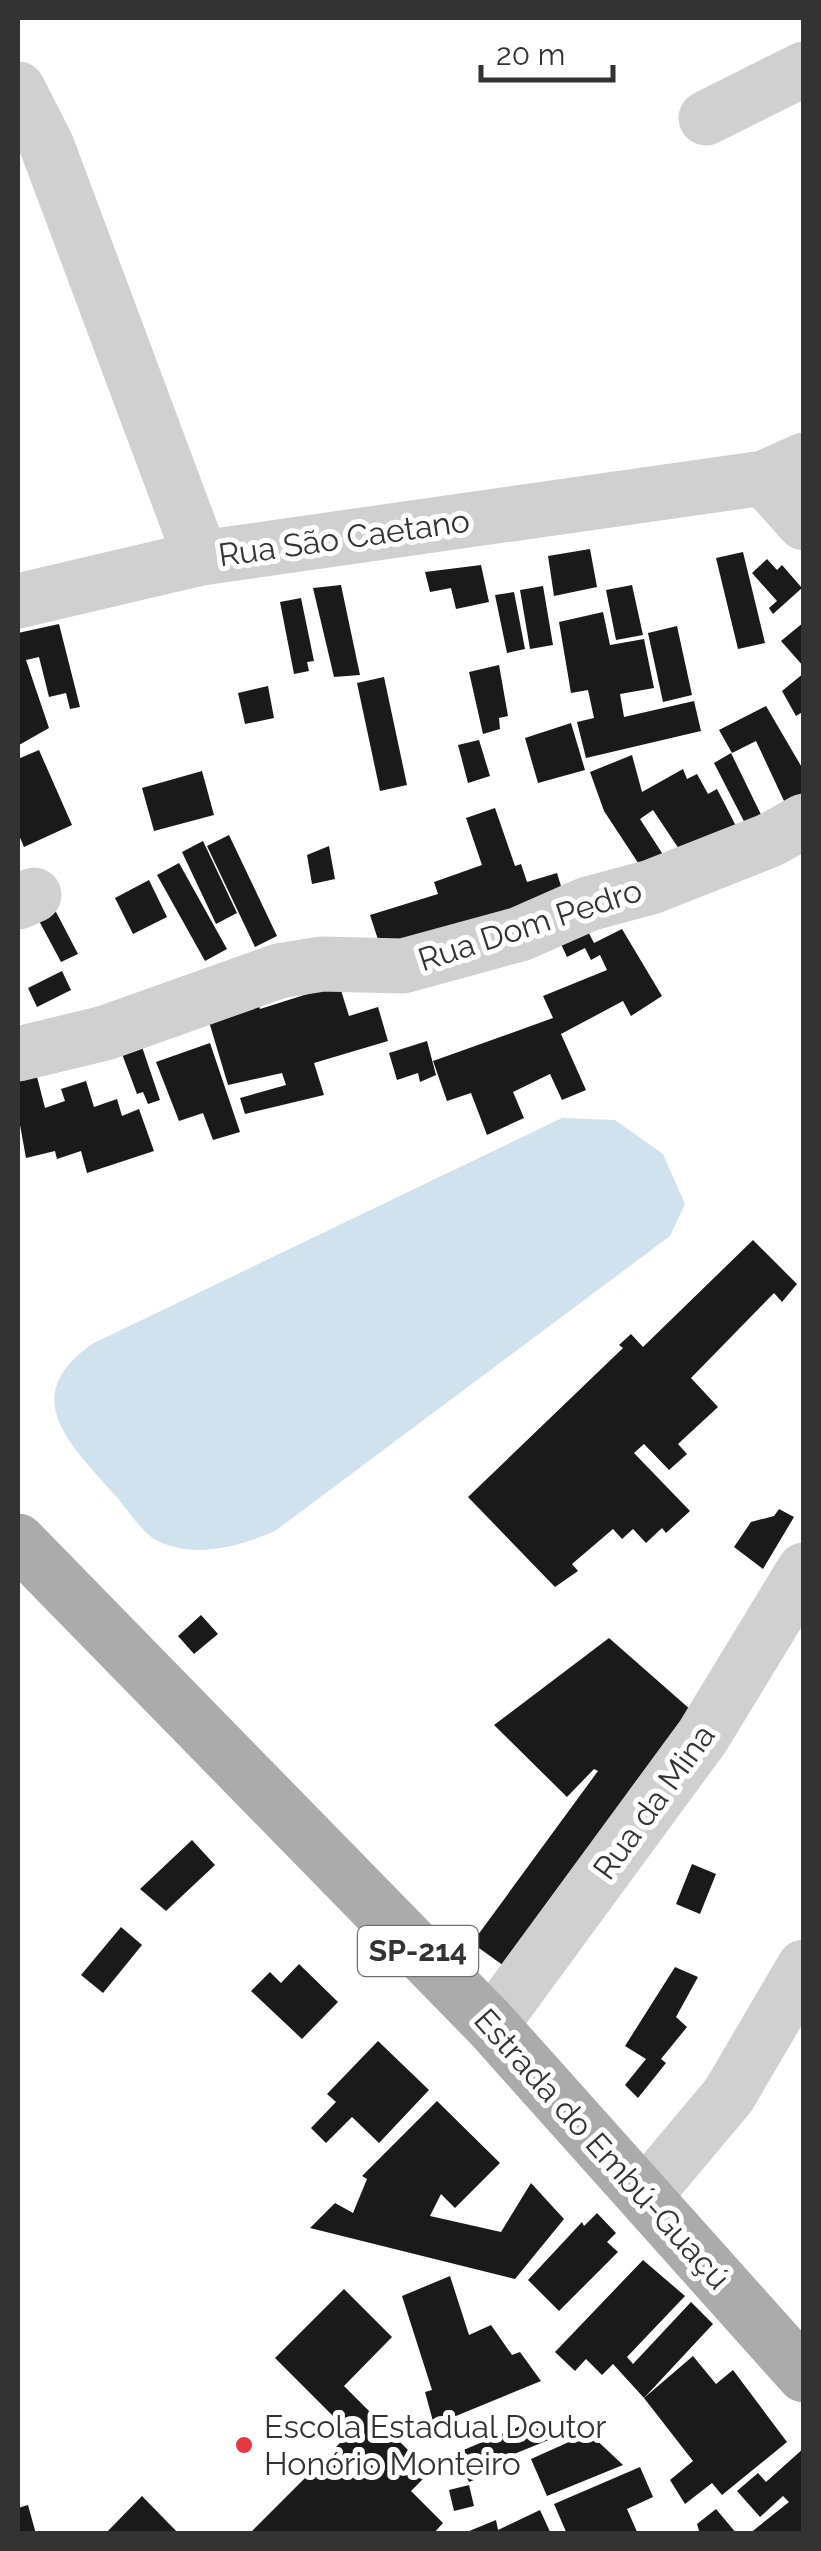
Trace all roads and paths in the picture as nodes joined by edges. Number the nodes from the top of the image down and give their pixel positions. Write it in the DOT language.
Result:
graph roads {
  1 [pos="804,69"];
  2 [pos="18,89"];
  3 [pos="706,118"];
  4 [pos="784,469"];
  5 [pos="804,523"];
  6 [pos="201,558"];
  7 [pos="18,601"];
  8 [pos="804,821"];
  9 [pos="18,1054"];
  10 [pos="18,1541"];
  11 [pos="804,1570"];
  12 [pos="804,1966"];
  13 [pos="491,2025"];
  14 [pos="646,2194"];
  15 [pos="804,2375"];
  1 -- 3 [label="street"];
  2 -- 6 [label="street, Rua São Caetano"];
  4 -- 5 [label="street"];
  4 -- 6 [label="street, Rua São Caetano"];
  6 -- 7 [label="street"];
  8 -- 9 [label="street, Rua Dom Pedro"];
  10 -- 13 [label="main road, Estrada do Embú-Guaçú / SP-214"];
  11 -- 13 [label="street, Rua da Mina"];
  12 -- 14 [label="street"];
  13 -- 14 [label="main road, Estrada do Embú-Guaçú / SP-214"];
  14 -- 15 [label="main road, Estrada do Embú-Guaçú / SP-214"];
}
